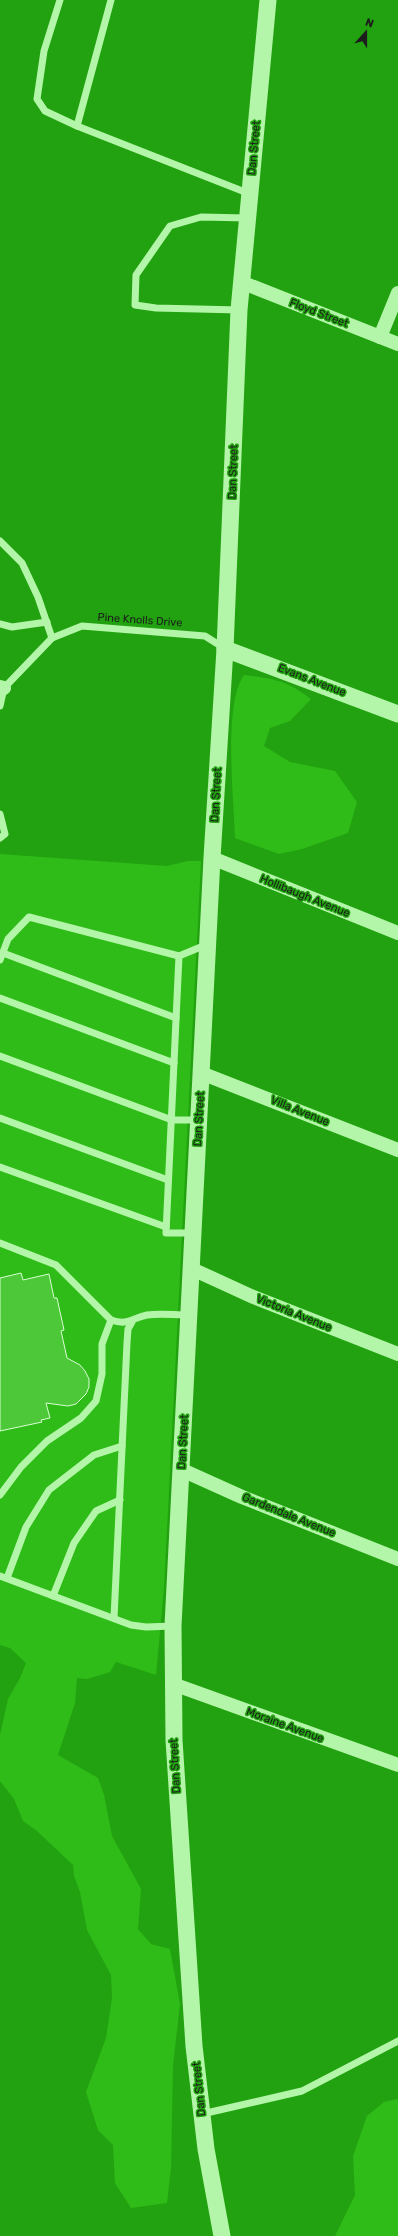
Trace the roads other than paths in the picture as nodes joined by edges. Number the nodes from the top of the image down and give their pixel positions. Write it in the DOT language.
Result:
graph roads {
  1 [pos="60,0"];
  2 [pos="111,0"];
  3 [pos="268,0"];
  4 [pos="77,126"];
  5 [pos="250,194"];
  6 [pos="248,218"];
  7 [pos="241,282"];
  8 [pos="398,293"];
  9 [pos="239,310"];
  10 [pos="380,337"];
  11 [pos="398,344"];
  12 [pos="0,541"];
  13 [pos="47,622"];
  14 [pos="0,624"];
  15 [pos="52,638"];
  16 [pos="225,649"];
  17 [pos="2,687"];
  18 [pos="0,706"];
  19 [pos="398,714"];
  20 [pos="0,814"];
  21 [pos="0,838"];
  22 [pos="212,858"];
  23 [pos="398,933"];
  24 [pos="8,940"];
  25 [pos="0,941"];
  26 [pos="208,944"];
  27 [pos="1,956"];
  28 [pos="179,956"];
  29 [pos="0,998"];
  30 [pos="176,1018"];
  31 [pos="0,1056"];
  32 [pos="174,1063"];
  33 [pos="202,1073"];
  34 [pos="0,1118"];
  35 [pos="172,1120"];
  36 [pos="199,1120"];
  37 [pos="398,1150"];
  38 [pos="0,1167"];
  39 [pos="168,1180"];
  40 [pos="166,1227"];
  41 [pos="193,1233"];
  42 [pos="0,1243"];
  43 [pos="192,1269"];
  44 [pos="189,1316"];
  45 [pos="111,1320"];
  46 [pos="132,1322"];
  47 [pos="398,1354"];
  48 [pos="122,1446"];
  49 [pos="182,1470"];
  50 [pos="0,1495"];
  51 [pos="120,1500"];
  52 [pos="398,1559"];
  53 [pos="3,1577"];
  54 [pos="53,1596"];
  55 [pos="114,1618"];
  56 [pos="173,1626"];
  57 [pos="173,1684"];
  58 [pos="397,1762"];
  59 [pos="398,2041"];
  60 [pos="202,2114"];
  61 [pos="222,2236"];
  1 -- 4 [label="lane"];
  2 -- 4 [label="lane"];
  3 -- 5 [label="street, Dan Street"];
  4 -- 5 [label="lane"];
  5 -- 6 [label="street, Dan Street"];
  6 -- 7 [label="street, Dan Street"];
  6 -- 9 [label="lane"];
  7 -- 9 [label="street, Dan Street"];
  7 -- 10 [label="street, Floyd Street"];
  8 -- 10 [label="street"];
  9 -- 16 [label="street, Dan Street"];
  10 -- 11 [label="street, Floyd Street"];
  12 -- 13 [label="lane"];
  13 -- 14 [label="lane"];
  13 -- 15 [label="lane"];
  15 -- 16 [label="lane, Pine Knolls Drive"];
  15 -- 17 [label="lane, Pine Knolls Drive"];
  16 -- 19 [label="street, Evans Avenue"];
  16 -- 22 [label="street, Dan Street"];
  17 -- 18 [label="lane, Pine Knolls Drive"];
  20 -- 21 [label="lane"];
  22 -- 23 [label="street, Hollibaugh Avenue"];
  22 -- 26 [label="street, Dan Street"];
  24 -- 25 [label="lane"];
  24 -- 27 [label="lane"];
  24 -- 28 [label="lane"];
  26 -- 28 [label="lane"];
  26 -- 33 [label="street, Dan Street"];
  27 -- 30 [label="lane"];
  28 -- 30 [label="lane"];
  29 -- 32 [label="lane"];
  30 -- 32 [label="lane"];
  31 -- 35 [label="lane"];
  32 -- 35 [label="lane"];
  33 -- 36 [label="street, Dan Street"];
  33 -- 37 [label="street, Villa Avenue"];
  34 -- 39 [label="lane"];
  35 -- 36 [label="lane"];
  35 -- 39 [label="lane"];
  36 -- 41 [label="street, Dan Street"];
  38 -- 40 [label="lane"];
  39 -- 40 [label="lane"];
  40 -- 41 [label="lane"];
  41 -- 43 [label="street, Dan Street"];
  42 -- 45 [label="lane"];
  43 -- 44 [label="street, Dan Street"];
  43 -- 47 [label="street, Victoria Avenue"];
  44 -- 46 [label="lane"];
  44 -- 49 [label="street, Dan Street"];
  45 -- 46 [label="lane"];
  45 -- 50 [label="lane"];
  46 -- 48 [label="lane"];
  48 -- 51 [label="lane"];
  48 -- 53 [label="lane"];
  49 -- 52 [label="street, Gardendale Avenue"];
  49 -- 56 [label="street, Dan Street"];
  51 -- 54 [label="lane"];
  51 -- 55 [label="lane"];
  53 -- 54 [label="lane"];
  54 -- 55 [label="lane"];
  55 -- 56 [label="lane"];
  56 -- 57 [label="street, Dan Street"];
  57 -- 58 [label="street, Moraine Avenue"];
  57 -- 60 [label="street, Dan Street"];
  59 -- 60 [label="lane"];
  60 -- 61 [label="street, Dan Street"];
}
